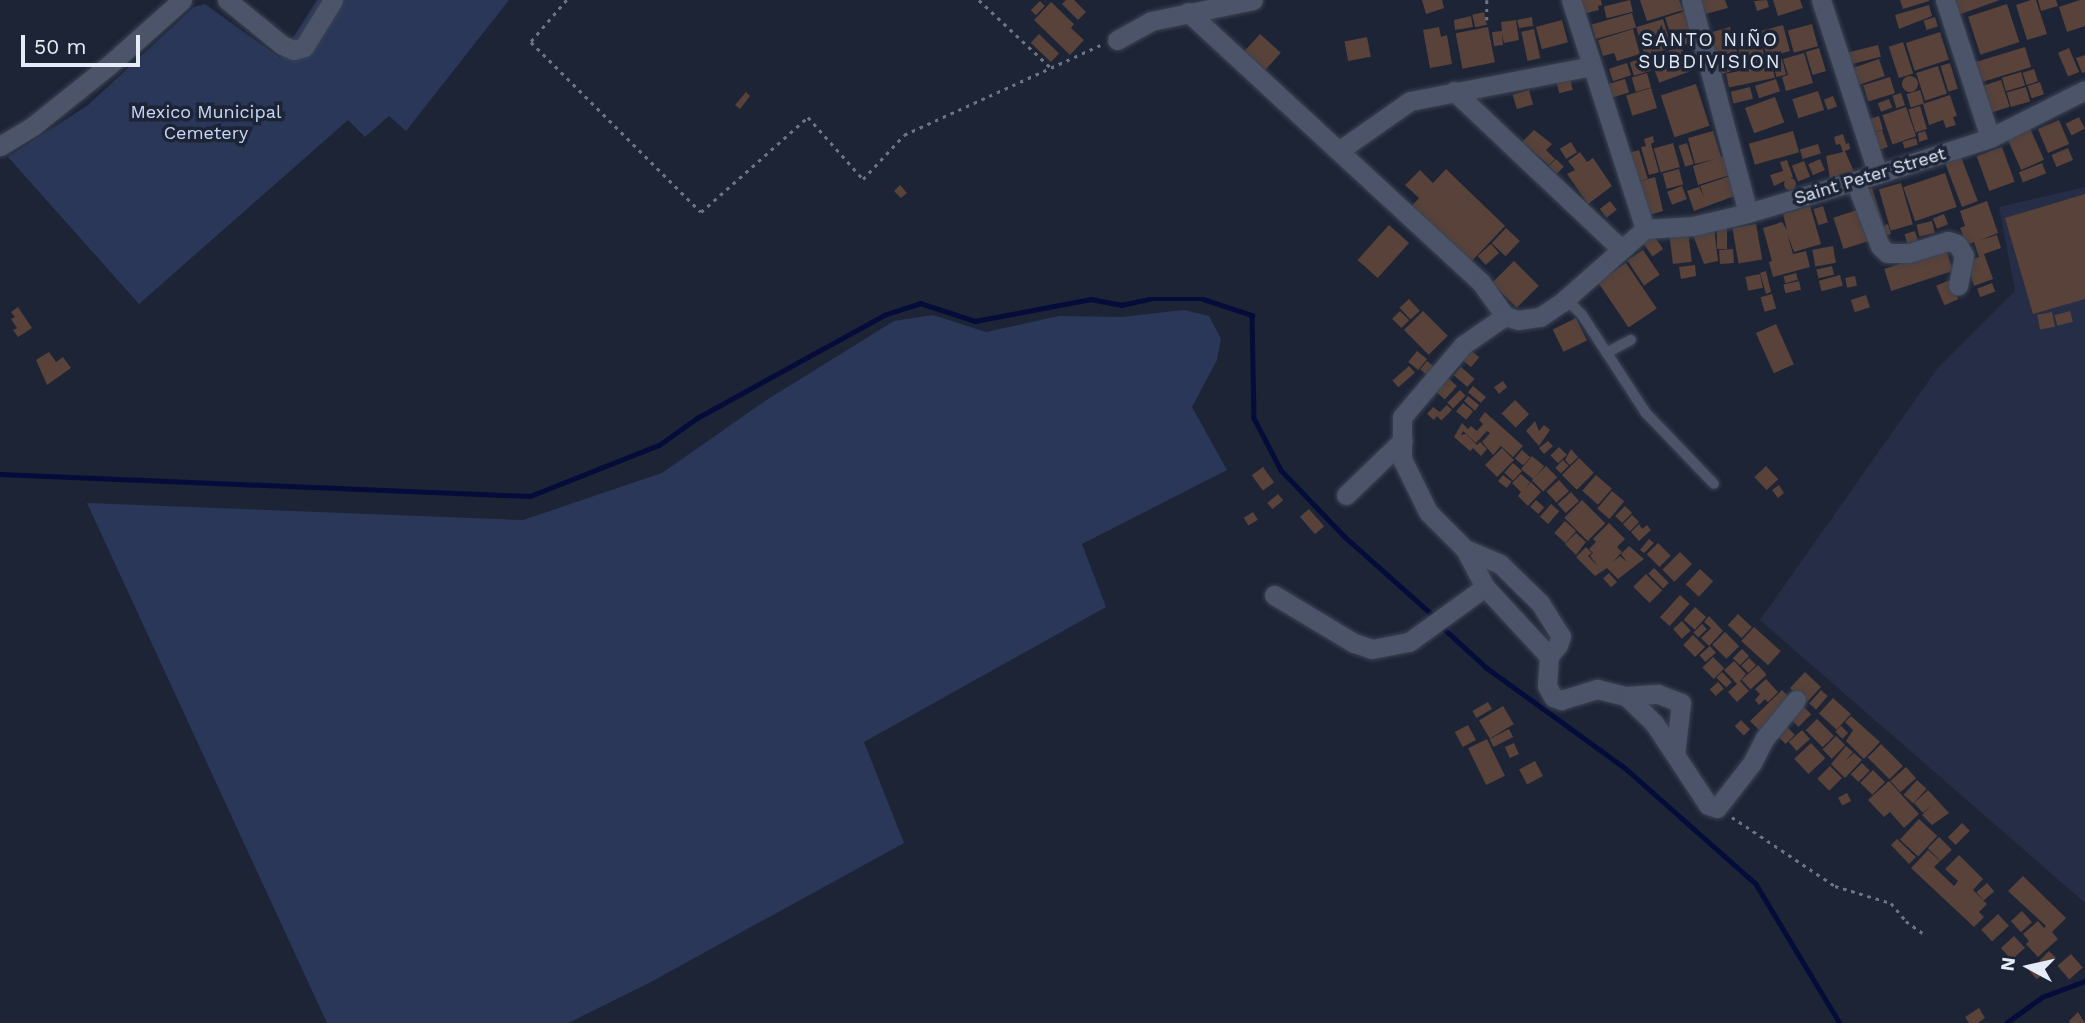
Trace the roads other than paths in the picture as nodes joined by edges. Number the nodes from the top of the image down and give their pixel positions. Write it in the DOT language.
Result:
graph roads {
  1 [pos="182,0"];
  2 [pos="226,0"];
  3 [pos="333,0"];
  4 [pos="1253,0"];
  5 [pos="1571,0"];
  6 [pos="1691,0"];
  7 [pos="1821,0"];
  8 [pos="1945,0"];
  9 [pos="1188,12"];
  10 [pos="1117,40"];
  11 [pos="1591,66"];
  12 [pos="2085,90"];
  13 [pos="1454,91"];
  14 [pos="1990,138"];
  15 [pos="0,146"];
  16 [pos="1340,150"];
  17 [pos="1878,174"];
  18 [pos="1855,181"];
  19 [pos="1748,213"];
  20 [pos="1645,229"];
  21 [pos="1620,248"];
  22 [pos="1958,285"];
  23 [pos="1562,302"];
  24 [pos="1505,316"];
  25 [pos="1630,340"];
  26 [pos="1608,352"];
  27 [pos="1403,440"];
  28 [pos="1714,484"];
  29 [pos="1346,495"];
  30 [pos="1465,549"];
  31 [pos="1485,587"];
  32 [pos="1274,595"];
  33 [pos="1549,656"];
  34 [pos="1626,696"];
  35 [pos="1796,700"];
  36 [pos="1675,755"];
  1 -- 15 [label="street"];
  2 -- 3 [label="street"];
  4 -- 9 [label="street"];
  5 -- 11 [label="street"];
  6 -- 19 [label="street"];
  7 -- 17 [label="street"];
  8 -- 14 [label="street"];
  9 -- 10 [label="street"];
  9 -- 16 [label="street"];
  11 -- 13 [label="street"];
  11 -- 20 [label="street"];
  12 -- 14 [label="street, Saint Peter Street"];
  13 -- 16 [label="street"];
  13 -- 21 [label="street"];
  14 -- 17 [label="street, Saint Peter Street"];
  16 -- 24 [label="street"];
  17 -- 18 [label="street, Saint Peter Street"];
  18 -- 19 [label="street, Saint Peter Street"];
  18 -- 22 [label="street"];
  19 -- 20 [label="street, Saint Peter Street"];
  20 -- 21 [label="street"];
  21 -- 23 [label="street"];
  23 -- 24 [label="street"];
  23 -- 26 [label="lane"];
  24 -- 27 [label="street"];
  25 -- 26 [label="lane"];
  26 -- 28 [label="lane"];
  27 -- 29 [label="street"];
  27 -- 30 [label="street"];
  30 -- 31 [label="street"];
  30 -- 33 [label="street"];
  31 -- 32 [label="street"];
  31 -- 33 [label="street"];
  33 -- 34 [label="street"];
  34 -- 36 [label="street"];
  34 -- 36 [label="street"];
  35 -- 36 [label="street"];
}
